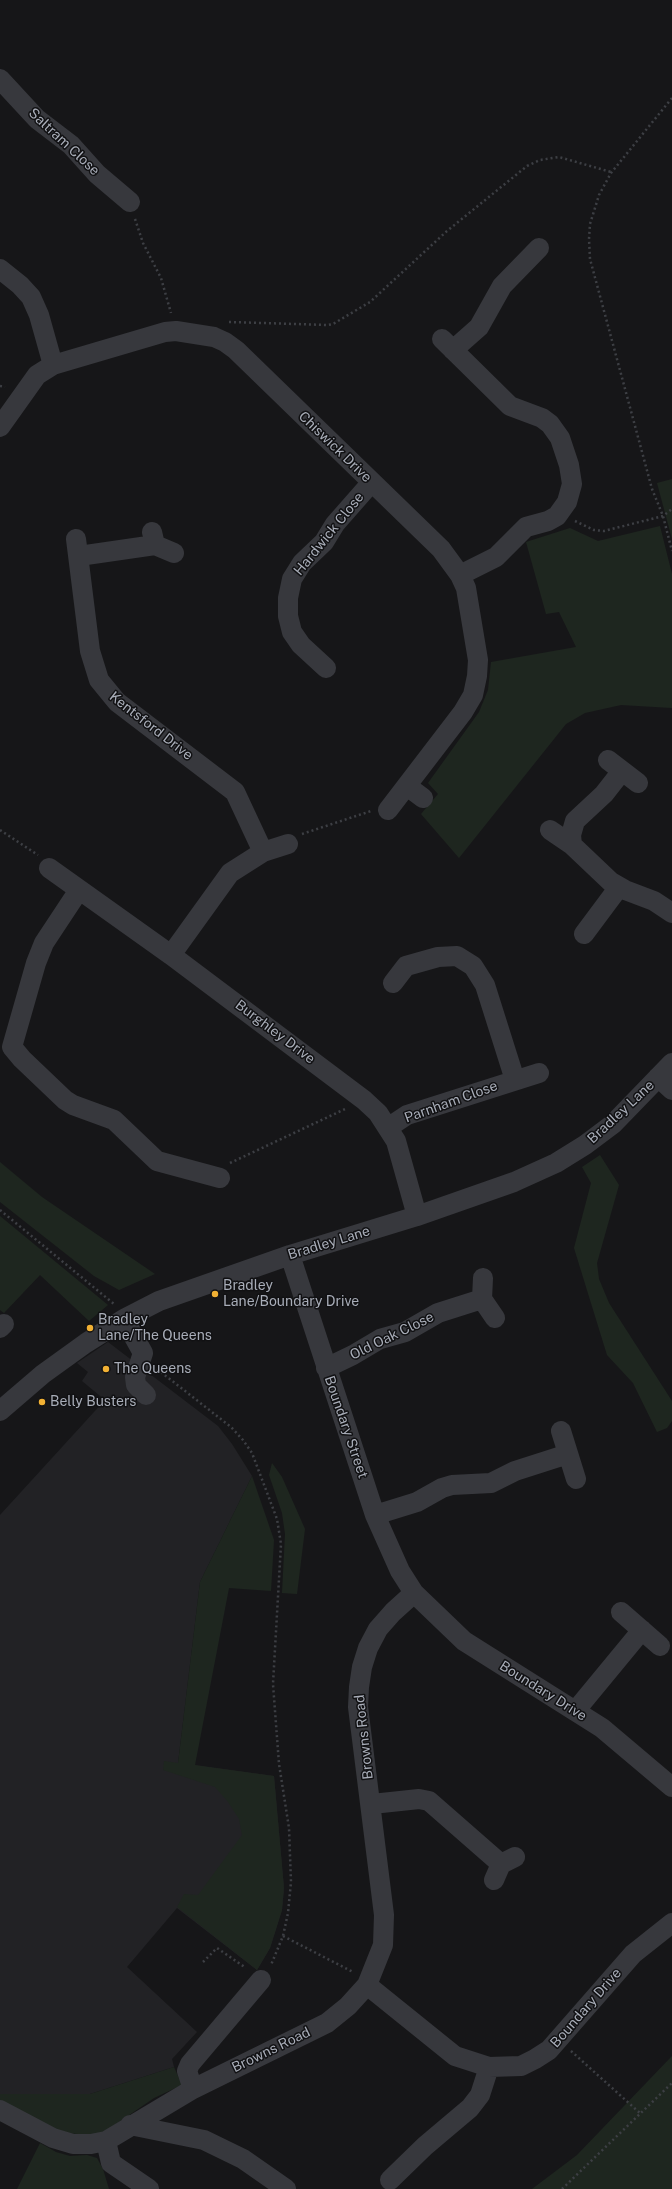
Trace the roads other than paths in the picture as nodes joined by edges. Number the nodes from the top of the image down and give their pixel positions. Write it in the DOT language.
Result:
graph roads {
  1 [pos="0,79"];
  2 [pos="130,202"];
  3 [pos="539,248"];
  4 [pos="0,269"];
  5 [pos="53,365"];
  6 [pos="0,427"];
  7 [pos="371,483"];
  8 [pos="174,553"];
  9 [pos="460,575"];
  10 [pos="326,668"];
  11 [pos="638,783"];
  12 [pos="407,786"];
  13 [pos="423,798"];
  14 [pos="388,810"];
  15 [pos="550,830"];
  16 [pos="288,844"];
  17 [pos="572,845"];
  18 [pos="263,852"];
  19 [pos="49,868"];
  20 [pos="619,887"];
  21 [pos="78,890"];
  22 [pos="672,913"];
  23 [pos="584,934"];
  24 [pos="171,955"];
  25 [pos="393,983"];
  26 [pos="6,1047"];
  27 [pos="672,1063"];
  28 [pos="539,1073"];
  29 [pos="515,1080"];
  30 [pos="665,1084"];
  31 [pos="389,1128"];
  32 [pos="216,1176"];
  33 [pos="417,1216"];
  34 [pos="290,1255"];
  35 [pos="483,1278"];
  36 [pos="482,1299"];
  37 [pos="495,1318"];
  38 [pos="124,1319"];
  39 [pos="326,1368"];
  40 [pos="146,1395"];
  41 [pos="0,1411"];
  42 [pos="562,1431"];
  43 [pos="568,1454"];
  44 [pos="576,1479"];
  45 [pos="375,1515"];
  46 [pos="414,1593"];
  47 [pos="621,1612"];
  48 [pos="642,1630"];
  49 [pos="660,1646"];
  50 [pos="576,1710"];
  51 [pos="672,1787"];
  52 [pos="372,1804"];
  53 [pos="503,1867"];
  54 [pos="672,1923"];
  55 [pos="261,1980"];
  56 [pos="368,1982"];
  57 [pos="489,2067"];
  58 [pos="193,2089"];
  59 [pos="0,2110"];
  60 [pos="130,2125"];
  61 [pos="106,2142"];
  62 [pos="390,2180"];
  63 [pos="149,2189"];
  64 [pos="286,2189"];
  1 -- 2 [label="street, Saltram Close"];
  3 -- 9 [label="street"];
  4 -- 5 [label="street"];
  5 -- 6 [label="street, Chiswick Drive"];
  5 -- 7 [label="street, Chiswick Drive"];
  7 -- 9 [label="street, Chiswick Drive"];
  7 -- 10 [label="street, Hardwick Close"];
  8 -- 18 [label="street, Kentsford Drive"];
  9 -- 12 [label="street, Chiswick Drive"];
  11 -- 17 [label="street"];
  12 -- 13 [label="street"];
  12 -- 14 [label="street, Chiswick Drive"];
  15 -- 17 [label="street"];
  16 -- 18 [label="street"];
  17 -- 20 [label="street"];
  18 -- 24 [label="street"];
  19 -- 21 [label="street, Burghley Drive"];
  20 -- 22 [label="street"];
  20 -- 23 [label="street"];
  21 -- 24 [label="street, Burghley Drive"];
  21 -- 26 [label="street"];
  24 -- 31 [label="street, Burghley Drive"];
  25 -- 29 [label="street, Parnham Close"];
  26 -- 32 [label="street"];
  27 -- 30 [label="street, Bradley Lane"];
  28 -- 29 [label="street, Parnham Close"];
  29 -- 31 [label="street, Parnham Close"];
  30 -- 33 [label="street, Bradley Lane"];
  31 -- 33 [label="street, Burghley Drive"];
  33 -- 34 [label="street, Bradley Lane"];
  34 -- 38 [label="street, Bradley Lane"];
  34 -- 39 [label="street, Boundary Street"];
  35 -- 36 [label="street"];
  36 -- 37 [label="street"];
  36 -- 39 [label="street, Old Oak Close"];
  38 -- 40 [label="street"];
  38 -- 41 [label="street, Bradley Lane"];
  39 -- 45 [label="street, Boundary Street"];
  42 -- 43 [label="street"];
  43 -- 44 [label="street"];
  43 -- 45 [label="street"];
  45 -- 46 [label="street, Boundary Street"];
  46 -- 50 [label="street, Boundary Drive"];
  46 -- 52 [label="street, Browns Road"];
  47 -- 48 [label="street"];
  48 -- 49 [label="street"];
  48 -- 50 [label="street"];
  50 -- 51 [label="street, Boundary Drive"];
  52 -- 53 [label="street"];
  52 -- 56 [label="street, Browns Road"];
  54 -- 57 [label="street, Boundary Drive"];
  55 -- 58 [label="street"];
  56 -- 57 [label="street, Boundary Drive"];
  56 -- 58 [label="street, Browns Road"];
  57 -- 62 [label="street"];
  58 -- 60 [label="street, Browns Road"];
  59 -- 61 [label="street, Browns Road"];
  60 -- 61 [label="street, Browns Road"];
  60 -- 64 [label="street"];
  61 -- 63 [label="street"];
}
